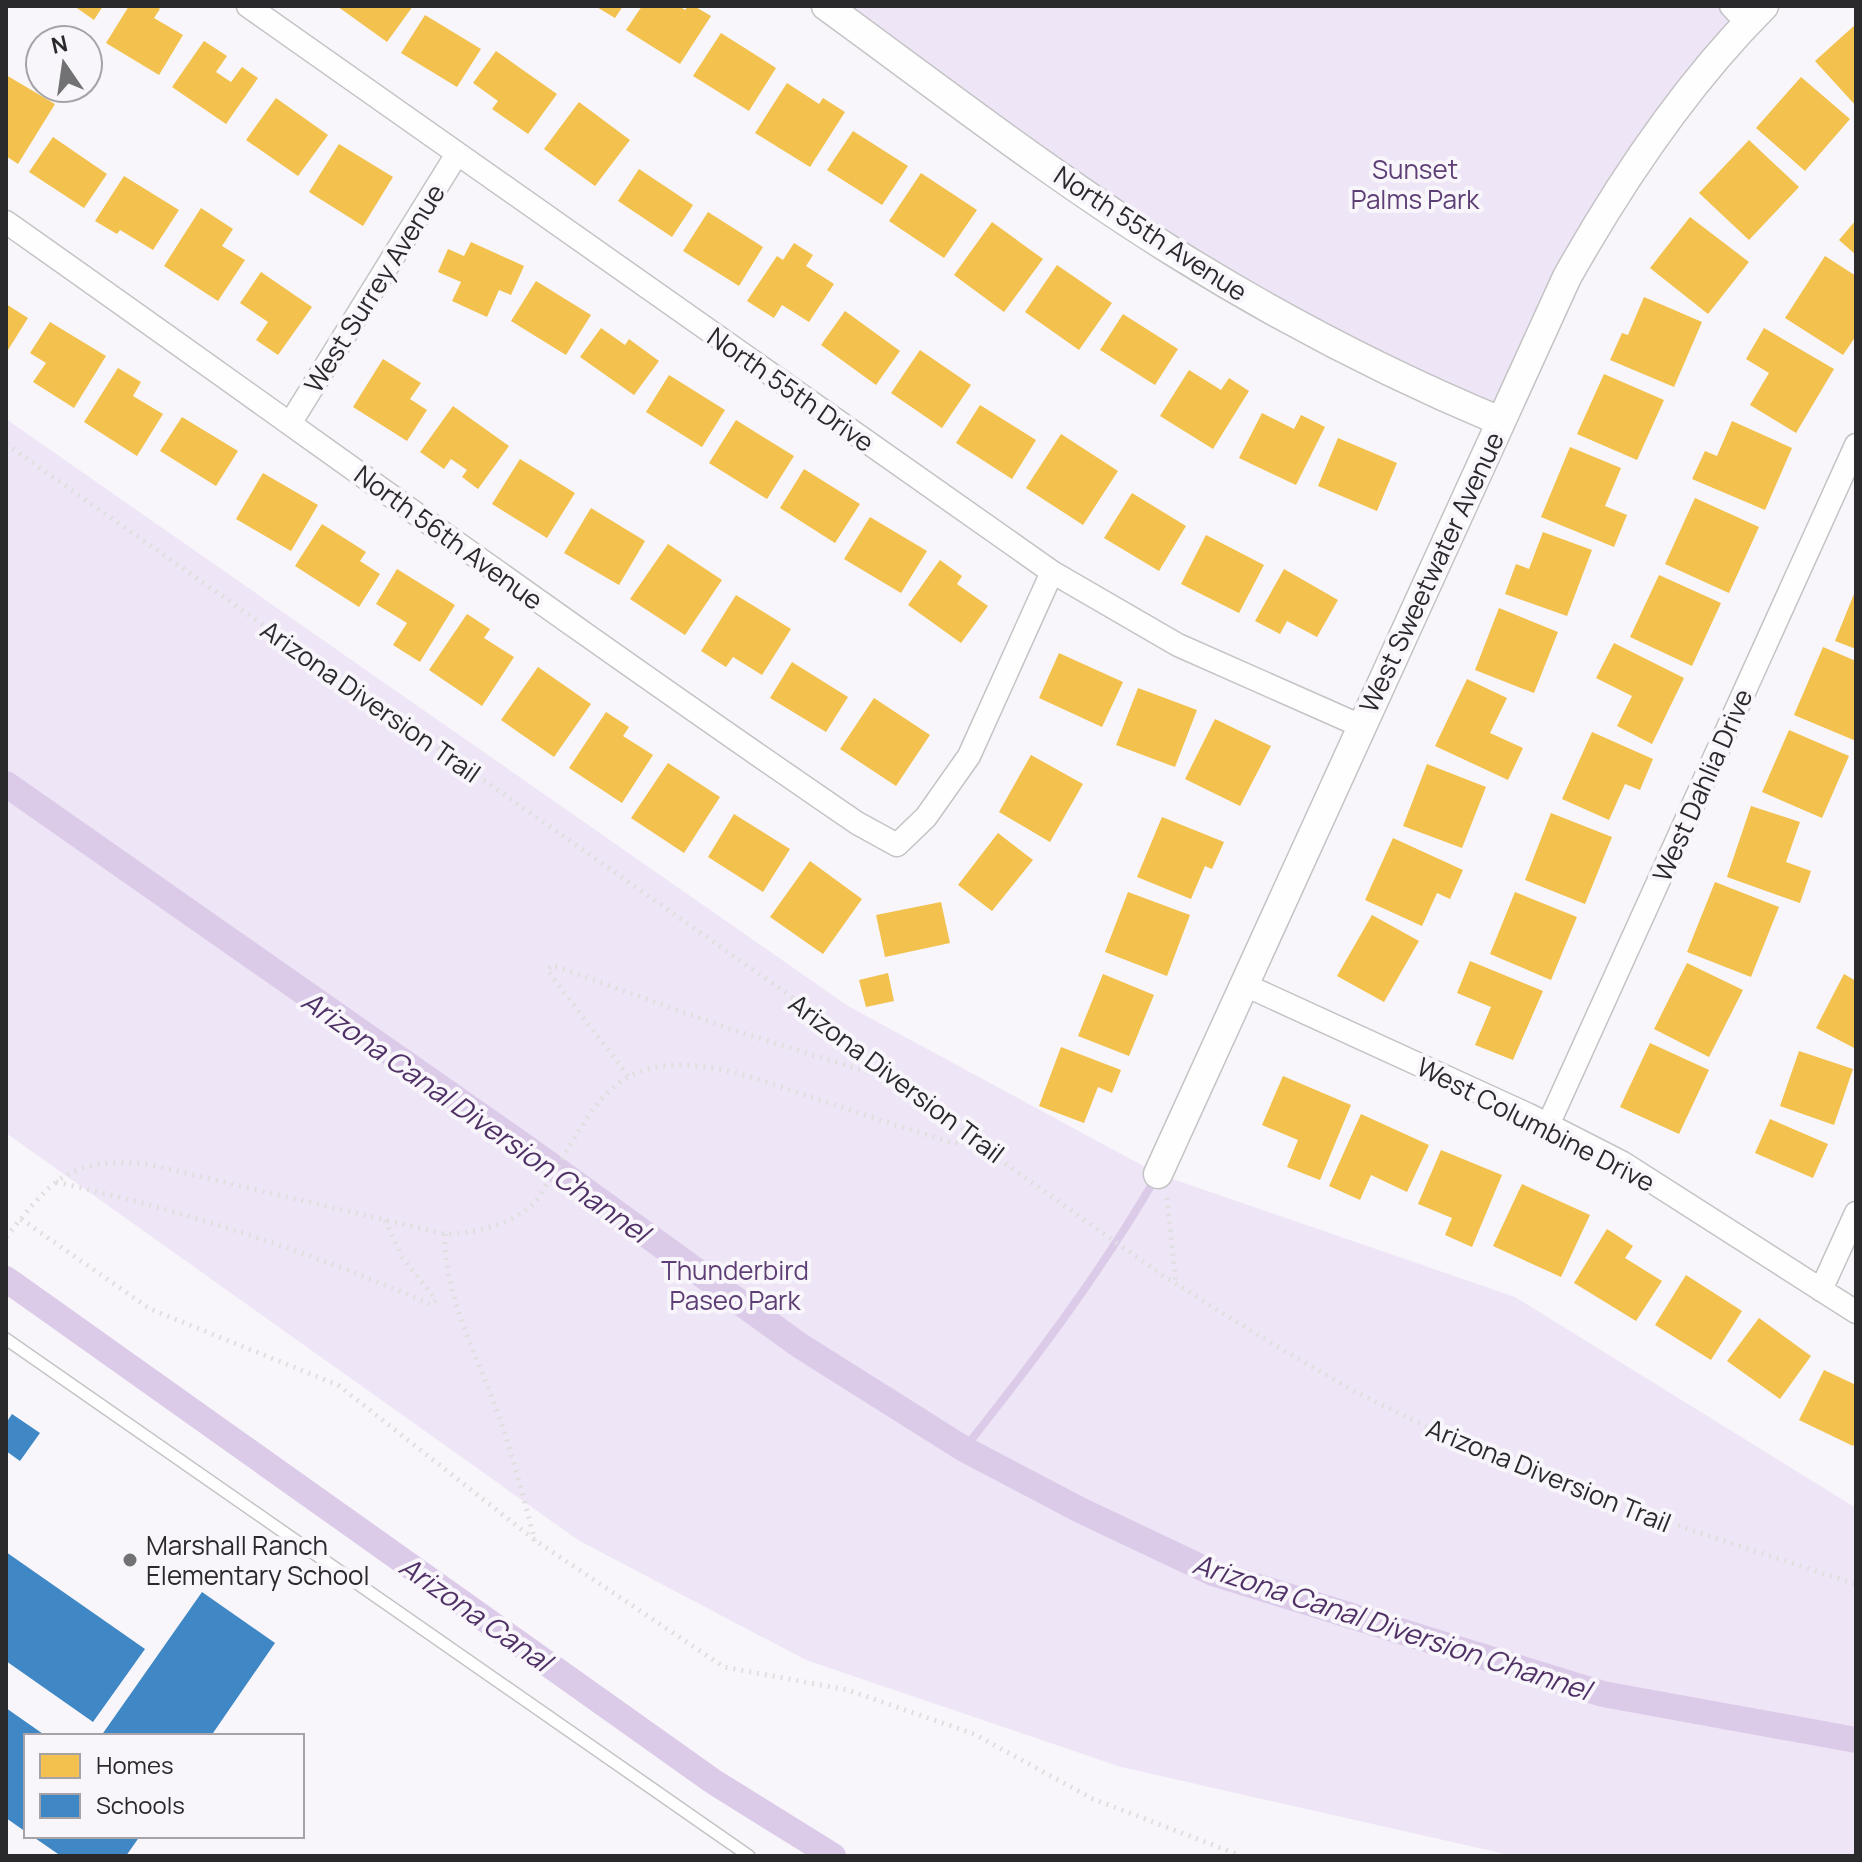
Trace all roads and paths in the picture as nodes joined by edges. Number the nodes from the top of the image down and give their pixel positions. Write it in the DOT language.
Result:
graph roads {
  1 [pos="248,6"];
  2 [pos="826,6"];
  3 [pos="1747,12"];
  4 [pos="457,154"];
  5 [pos="6,222"];
  6 [pos="1500,421"];
  7 [pos="291,422"];
  8 [pos="6,444"];
  9 [pos="1856,445"];
  10 [pos="1052,572"];
  11 [pos="1361,726"];
  12 [pos="1245,985"];
  13 [pos="628,1076"];
  14 [pos="910,1085"];
  15 [pos="1548,1125"];
  16 [pos="979,1145"];
  17 [pos="1160,1168"];
  18 [pos="55,1182"];
  19 [pos="1856,1213"];
  20 [pos="384,1218"];
  21 [pos="21,1219"];
  22 [pos="445,1234"];
  23 [pos="6,1237"];
  24 [pos="1176,1284"];
  25 [pos="1821,1290"];
  26 [pos="1856,1312"];
  27 [pos="6,1339"];
  28 [pos="536,1541"];
  29 [pos="1856,1584"];
  30 [pos="749,1856"];
  31 [pos="1242,1856"];
  1 -- 4 [label="street, North 55th Drive"];
  2 -- 6 [label="street, North 55th Avenue"];
  3 -- 6 [label="street, West Sweetwater Avenue"];
  4 -- 7 [label="street, West Surrey Avenue"];
  4 -- 10 [label="street, North 55th Drive"];
  5 -- 7 [label="street, North 56th Avenue"];
  6 -- 11 [label="street, West Sweetwater Avenue"];
  7 -- 10 [label="street, North 56th Avenue"];
  8 -- 14 [label="path, Arizona Diversion Trail"];
  9 -- 15 [label="street, West Dahlia Drive"];
  10 -- 11 [label="street, North 55th Drive"];
  11 -- 12 [label="street, West Sweetwater Avenue"];
  12 -- 15 [label="street, West Columbine Drive"];
  12 -- 17 [label="street, West Sweetwater Avenue"];
  13 -- 14 [label="path"];
  13 -- 16 [label="path"];
  13 -- 22 [label="path"];
  14 -- 16 [label="path, Arizona Diversion Trail"];
  15 -- 25 [label="street, West Columbine Drive"];
  16 -- 24 [label="path, Arizona Diversion Trail"];
  17 -- 24 [label="path"];
  18 -- 20 [label="path"];
  18 -- 20 [label="path"];
  18 -- 21 [label="path"];
  19 -- 25 [label="street"];
  20 -- 22 [label="path"];
  21 -- 23 [label="path"];
  21 -- 28 [label="path"];
  22 -- 28 [label="path"];
  24 -- 29 [label="path, Arizona Diversion Trail"];
  25 -- 26 [label="street, West Columbine Drive"];
  27 -- 30 [label="lane"];
  28 -- 31 [label="path"];
}
